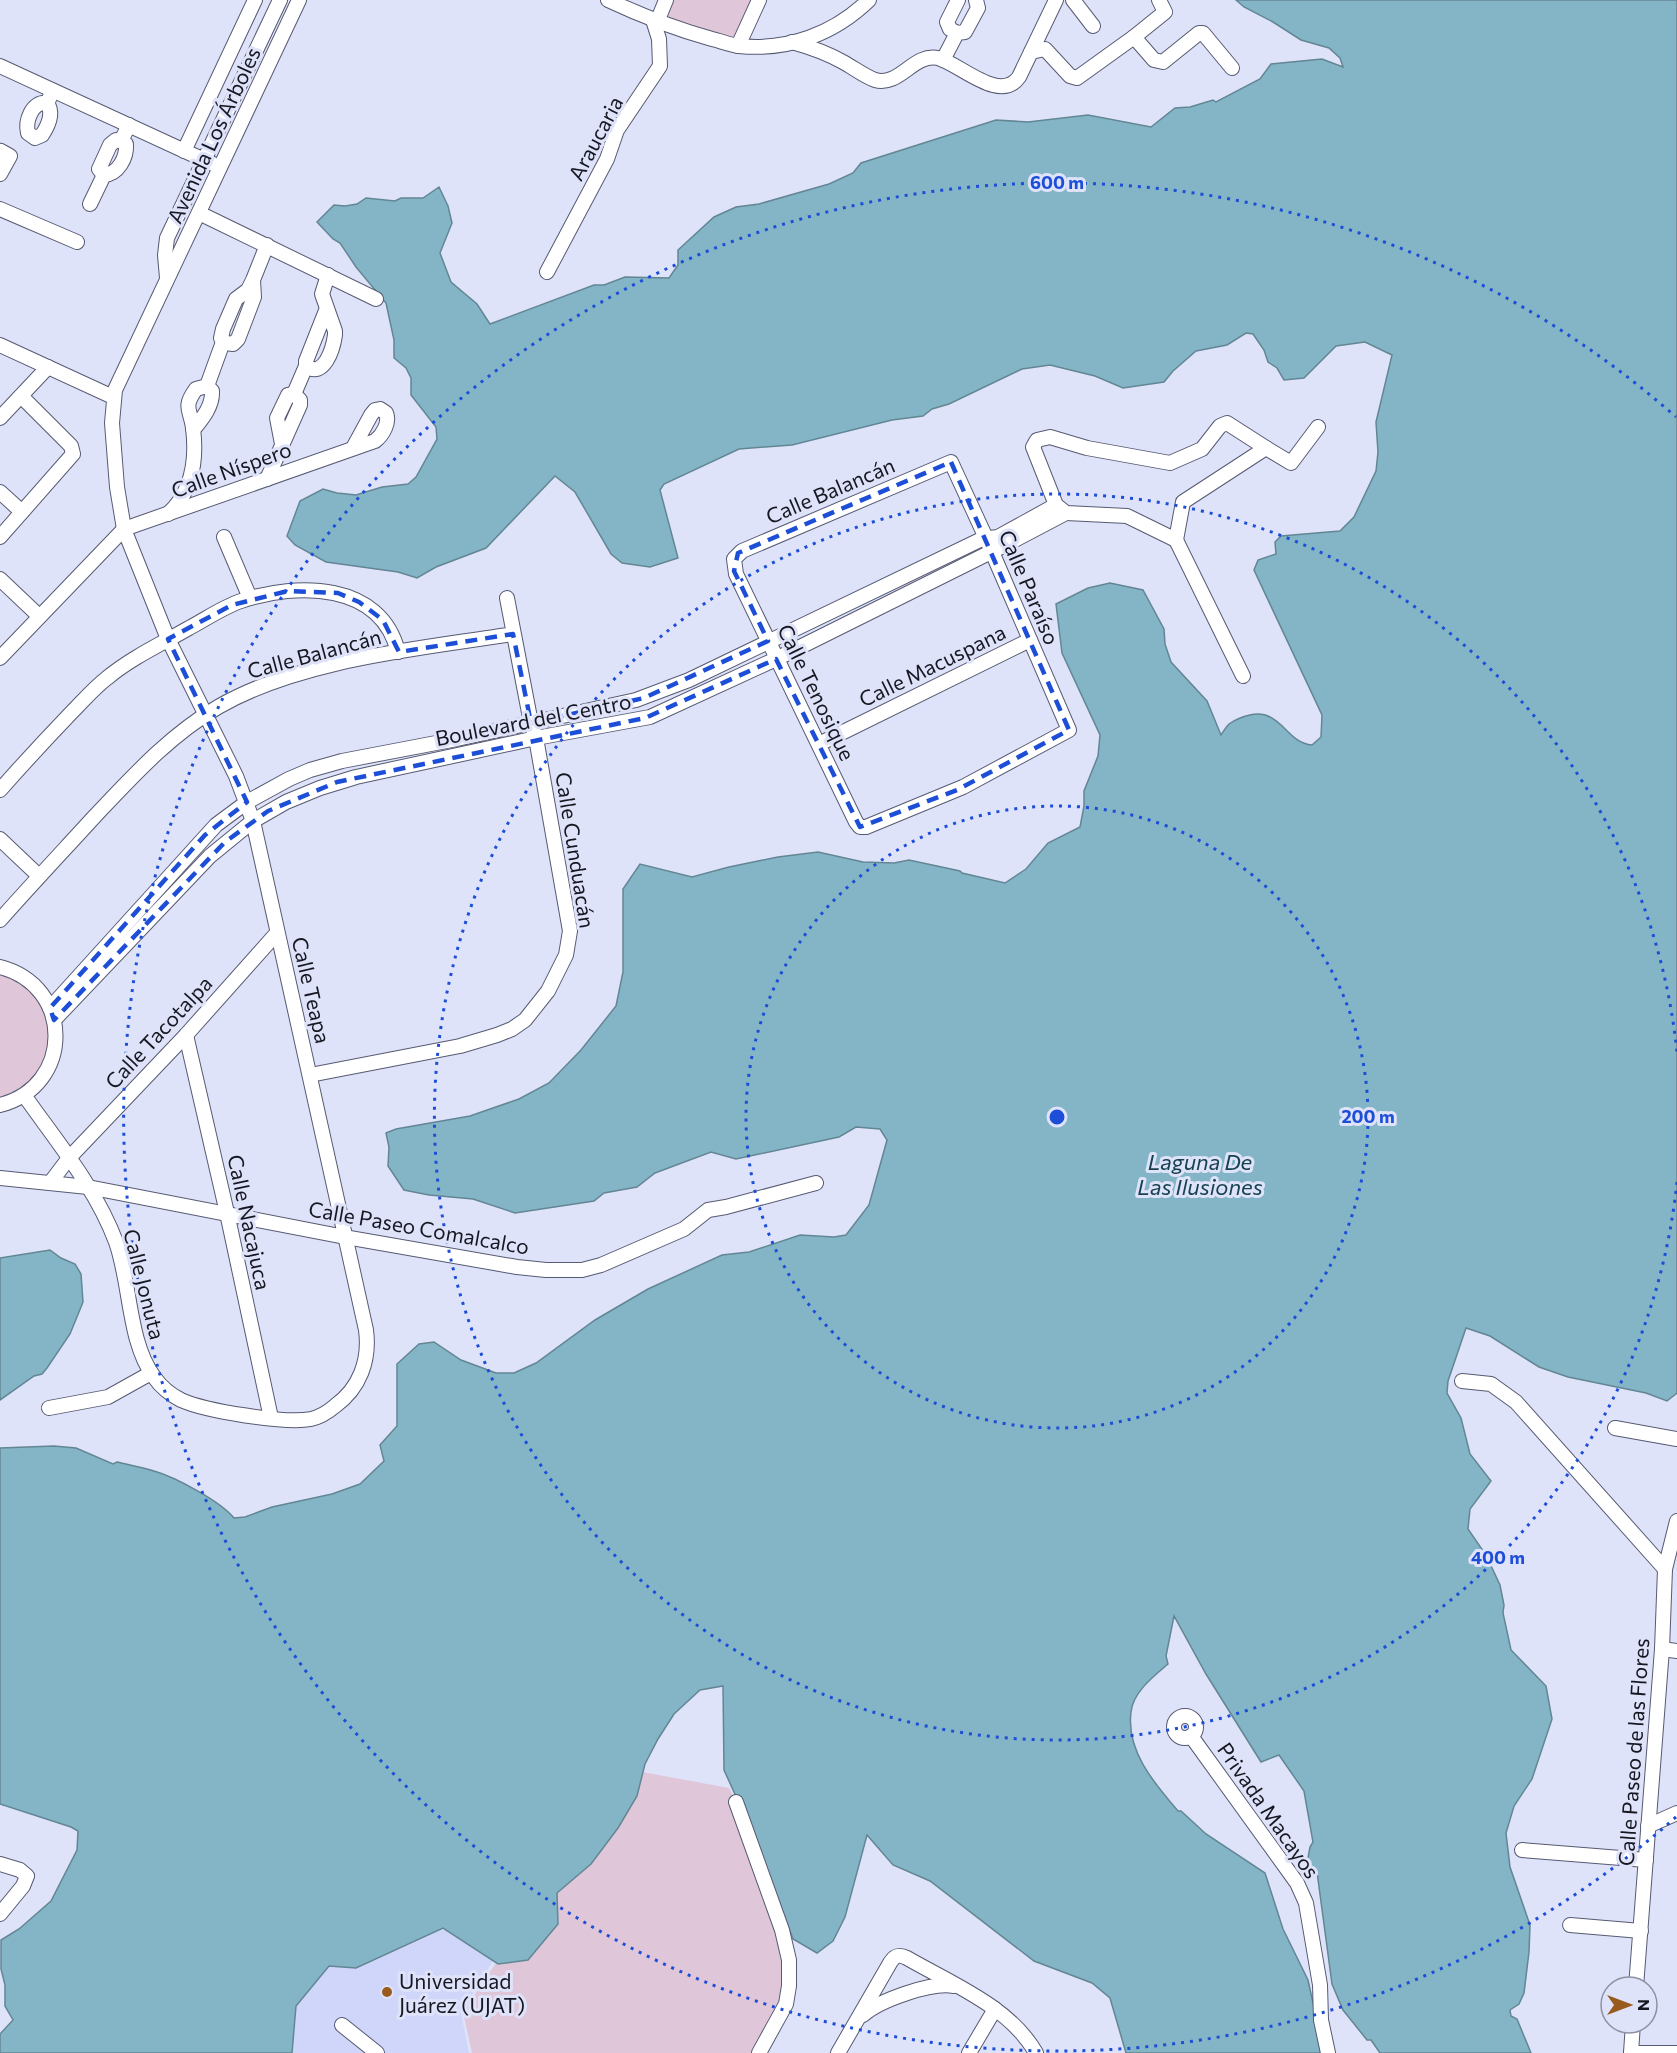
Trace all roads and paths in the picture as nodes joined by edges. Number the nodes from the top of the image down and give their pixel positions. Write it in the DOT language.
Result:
graph roads {
  1 [pos="255,0"];
  2 [pos="280,0"];
  3 [pos="299,0"];
  4 [pos="608,0"];
  5 [pos="666,0"];
  6 [pos="759,0"];
  7 [pos="869,0"];
  8 [pos="958,0"];
  9 [pos="976,0"];
  10 [pos="1056,0"];
  11 [pos="1073,0"];
  12 [pos="1159,0"];
  13 [pos="655,21"];
  14 [pos="1093,26"];
  15 [pos="267,28"];
  16 [pos="957,33"];
  17 [pos="282,34"];
  18 [pos="1134,37"];
  19 [pos="792,42"];
  20 [pos="738,46"];
  21 [pos="1032,52"];
  22 [pos="943,60"];
  23 [pos="0,66"];
  24 [pos="1232,68"];
  25 [pos="129,125"];
  26 [pos="184,151"];
  27 [pos="0,152"];
  28 [pos="205,160"];
  29 [pos="221,167"];
  30 [pos="0,174"];
  31 [pos="90,204"];
  32 [pos="0,209"];
  33 [pos="200,213"];
  34 [pos="77,242"];
  35 [pos="267,245"];
  36 [pos="547,272"];
  37 [pos="328,275"];
  38 [pos="165,287"];
  39 [pos="376,299"];
  40 [pos="0,345"];
  41 [pos="48,367"];
  42 [pos="207,386"];
  43 [pos="21,396"];
  44 [pos="113,397"];
  45 [pos="0,418"];
  46 [pos="1318,427"];
  47 [pos="193,429"];
  48 [pos="353,448"];
  49 [pos="1266,448"];
  50 [pos="951,462"];
  51 [pos="267,479"];
  52 [pos="0,492"];
  53 [pos="1061,509"];
  54 [pos="22,513"];
  55 [pos="167,515"];
  56 [pos="124,529"];
  57 [pos="0,537"];
  58 [pos="224,537"];
  59 [pos="1176,540"];
  60 [pos="989,544"];
  61 [pos="734,565"];
  62 [pos="0,579"];
  63 [pos="250,598"];
  64 [pos="507,598"];
  65 [pos="39,616"];
  66 [pos="513,634"];
  67 [pos="168,639"];
  68 [pos="1030,640"];
  69 [pos="768,641"];
  70 [pos="398,652"];
  71 [pos="0,658"];
  72 [pos="776,659"];
  73 [pos="1243,676"];
  74 [pos="206,715"];
  75 [pos="531,723"];
  76 [pos="536,738"];
  77 [pos="819,744"];
  78 [pos="0,790"];
  79 [pos="247,802"];
  80 [pos="252,821"];
  81 [pos="870,825"];
  82 [pos="0,839"];
  83 [pos="39,876"];
  84 [pos="0,920"];
  85 [pos="276,934"];
  86 [pos="0,967"];
  87 [pos="52,1014"];
  88 [pos="186,1035"];
  89 [pos="310,1075"];
  90 [pos="24,1095"];
  91 [pos="0,1105"];
  92 [pos="69,1158"];
  93 [pos="0,1178"];
  94 [pos="50,1183"];
  95 [pos="816,1183"];
  96 [pos="88,1187"];
  97 [pos="227,1213"];
  98 [pos="345,1237"];
  99 [pos="151,1373"];
  100 [pos="1462,1380"];
  101 [pos="49,1408"];
  102 [pos="271,1418"];
  103 [pos="1615,1428"];
  104 [pos="1677,1438"];
  105 [pos="1677,1521"];
  106 [pos="1665,1569"];
  107 [pos="1662,1649"];
  108 [pos="1677,1651"];
  109 [pos="1191,1736"];
  110 [pos="736,1802"];
  111 [pos="1677,1813"];
  112 [pos="1648,1826"];
  113 [pos="1522,1850"];
  114 [pos="1646,1860"];
  115 [pos="0,1864"];
  116 [pos="0,1914"];
  117 [pos="1570,1925"];
  118 [pos="1641,1931"];
  119 [pos="1637,1975"];
  120 [pos="959,1988"];
  121 [pos="995,2009"];
  122 [pos="859,2019"];
  123 [pos="342,2025"];
  124 [pos="1632,2035"];
  125 [pos="376,2053"];
  126 [pos="759,2053"];
  127 [pos="838,2053"];
  128 [pos="969,2053"];
  129 [pos="1036,2053"];
  130 [pos="1328,2053"];
  131 [pos="1631,2053"];
  132 [pos="1677,2053"];
  1 -- 26 [label="street"];
  2 -- 15 [label="street, Avenida Los Árboles"];
  3 -- 17 [label="street, Avenida Los Árboles"];
  4 -- 13 [label="street"];
  5 -- 13 [label="street"];
  6 -- 20 [label="street"];
  7 -- 19 [label="street"];
  8 -- 16 [label="street"];
  9 -- 16 [label="street"];
  10 -- 21 [label="street"];
  11 -- 14 [label="street"];
  12 -- 18 [label="street"];
  13 -- 20 [label="street"];
  13 -- 36 [label="street, Araucaria"];
  15 -- 17 [label="street"];
  15 -- 28 [label="street, Avenida Los Árboles"];
  16 -- 22 [label="street"];
  17 -- 29 [label="street, Avenida Los Árboles"];
  18 -- 21 [label="street"];
  18 -- 24 [label="street"];
  19 -- 20 [label="street"];
  19 -- 22 [label="street"];
  21 -- 22 [label="street"];
  23 -- 25 [label="street"];
  25 -- 26 [label="street"];
  25 -- 31 [label="street"];
  26 -- 28 [label="street"];
  27 -- 30 [label="street"];
  28 -- 29 [label="street"];
  28 -- 38 [label="street, Avenida Los Árboles"];
  29 -- 33 [label="street, Avenida Los Árboles"];
  32 -- 34 [label="street"];
  33 -- 35 [label="street"];
  33 -- 38 [label="street, Avenida Los Árboles"];
  35 -- 37 [label="street"];
  35 -- 42 [label="street"];
  37 -- 39 [label="street"];
  37 -- 51 [label="street"];
  38 -- 44 [label="street, Avenida Los Árboles"];
  40 -- 41 [label="street"];
  41 -- 43 [label="street"];
  41 -- 44 [label="street"];
  42 -- 47 [label="street"];
  42 -- 47 [label="street"];
  43 -- 45 [label="street"];
  43 -- 54 [label="street"];
  44 -- 56 [label="street, Avenida Los Árboles"];
  46 -- 49 [label="street"];
  47 -- 55 [label="street"];
  48 -- 51 [label="street, Calle Níspero"];
  49 -- 53 [label="street"];
  49 -- 59 [label="street"];
  50 -- 60 [label="street, Calle Paraíso"];
  50 -- 61 [label="street, Calle Balancán"];
  51 -- 55 [label="street, Calle Níspero"];
  52 -- 54 [label="street"];
  53 -- 59 [label="street"];
  53 -- 60 [label="street, Boulevard del Centro"];
  54 -- 57 [label="street"];
  55 -- 56 [label="street, Calle Níspero"];
  56 -- 65 [label="street"];
  56 -- 67 [label="street, Calle Teapa"];
  58 -- 63 [label="street"];
  59 -- 73 [label="street"];
  60 -- 68 [label="street, Calle Paraíso"];
  60 -- 69 [label="street, Boulevard del Centro"];
  60 -- 72 [label="street, Boulevard del Centro"];
  61 -- 69 [label="street, Calle Tenosique"];
  62 -- 65 [label="street"];
  63 -- 67 [label="street"];
  63 -- 70 [label="street"];
  64 -- 66 [label="street, Calle Cunduacán"];
  65 -- 71 [label="street"];
  66 -- 70 [label="street, Calle Balancán"];
  66 -- 75 [label="street, Calle Cunduacán"];
  67 -- 74 [label="street, Calle Teapa"];
  67 -- 78 [label="street"];
  68 -- 77 [label="street, Calle Macuspana"];
  68 -- 81 [label="street, Calle Paraíso"];
  69 -- 72 [label="street, Calle Tenosique"];
  69 -- 75 [label="street, Boulevard del Centro"];
  70 -- 74 [label="street, Calle Balancán"];
  72 -- 76 [label="street, Boulevard del Centro"];
  72 -- 77 [label="street, Calle Tenosique"];
  74 -- 79 [label="street, Calle Teapa"];
  74 -- 83 [label="street, Calle Balancán"];
  75 -- 76 [label="street, Calle Cunduacán"];
  75 -- 79 [label="street, Boulevard del Centro"];
  76 -- 80 [label="street, Boulevard del Centro"];
  76 -- 89 [label="street, Calle Cunduacán"];
  77 -- 81 [label="street, Calle Tenosique"];
  79 -- 80 [label="street, Calle Teapa"];
  79 -- 87 [label="street, Boulevard del Centro"];
  80 -- 85 [label="street, Calle Teapa"];
  80 -- 87 [label="street, Boulevard del Centro"];
  82 -- 83 [label="street"];
  83 -- 84 [label="street, Calle Balancán"];
  85 -- 88 [label="street, Calle Tacotalpa"];
  85 -- 89 [label="street, Calle Teapa"];
  86 -- 87 [label="street"];
  87 -- 90 [label="street"];
  88 -- 92 [label="street, Calle Tacotalpa"];
  88 -- 97 [label="street, Calle Nacajuca"];
  89 -- 98 [label="street, Calle Teapa"];
  90 -- 91 [label="street"];
  90 -- 92 [label="street, Calle Jonuta"];
  92 -- 94 [label="street, Calle Tacotalpa"];
  92 -- 96 [label="street, Calle Jonuta"];
  93 -- 94 [label="street, Calle Paseo Comalcalco"];
  94 -- 96 [label="street, Calle Paseo Comalcalco"];
  95 -- 98 [label="street, Calle Paseo Comalcalco"];
  96 -- 97 [label="street, Calle Paseo Comalcalco"];
  96 -- 99 [label="street, Calle Jonuta"];
  97 -- 98 [label="street, Calle Paseo Comalcalco"];
  97 -- 102 [label="street, Calle Nacajuca"];
  98 -- 102 [label="street, Calle Teapa"];
  99 -- 101 [label="street"];
  99 -- 102 [label="street, Calle Jonuta"];
  100 -- 106 [label="street"];
  103 -- 104 [label="street"];
  105 -- 106 [label="street, Calle Paseo de las Flores"];
  106 -- 107 [label="street, Calle Paseo de las Flores"];
  107 -- 108 [label="street"];
  107 -- 112 [label="street, Calle Paseo de las Flores"];
  109 -- 130 [label="street, Privada Macayos"];
  110 -- 126 [label="street"];
  111 -- 112 [label="street"];
  112 -- 114 [label="street, Calle Paseo de las Flores"];
  113 -- 114 [label="street"];
  114 -- 118 [label="street, Calle Paseo de las Flores"];
  115 -- 116 [label="street"];
  117 -- 118 [label="street"];
  118 -- 119 [label="street, Calle Paseo de las Flores"];
  120 -- 121 [label="street"];
  120 -- 122 [label="street"];
  120 -- 122 [label="street"];
  121 -- 128 [label="street"];
  121 -- 129 [label="street"];
  122 -- 127 [label="street"];
  123 -- 125 [label="street"];
  124 -- 131 [label="street"];
  131 -- 132 [label="street"];
}
